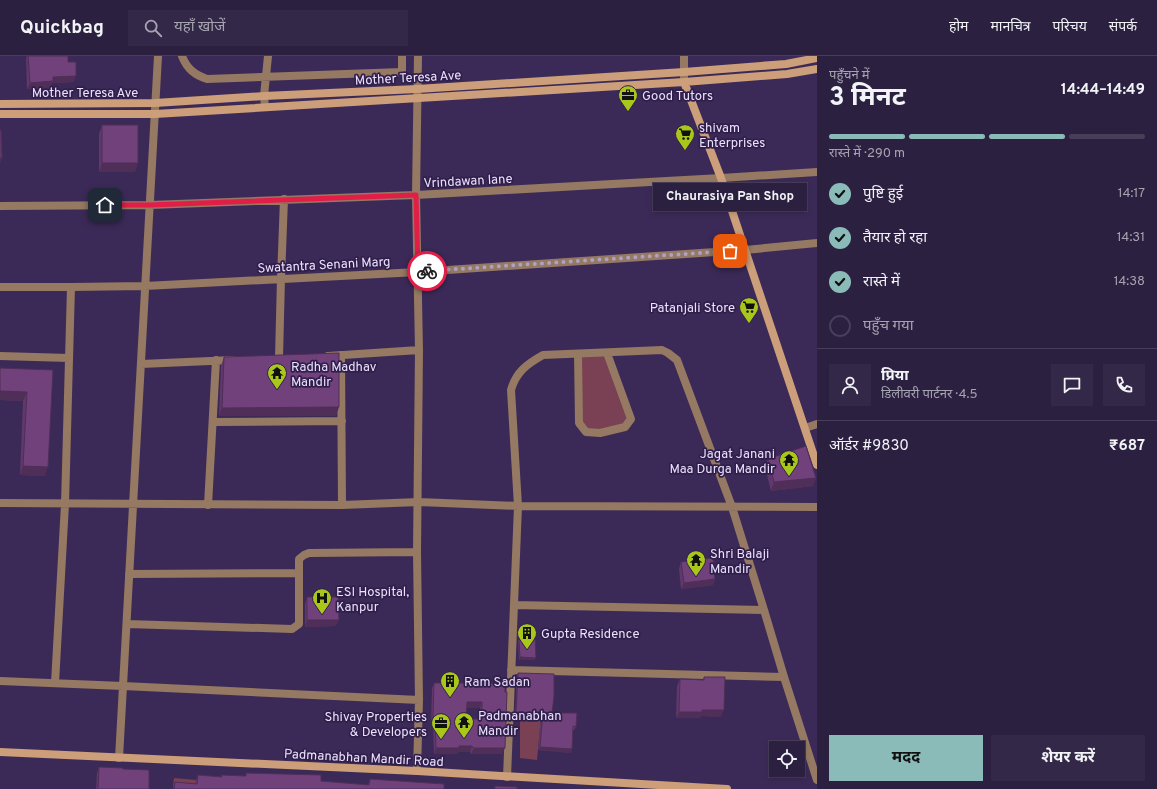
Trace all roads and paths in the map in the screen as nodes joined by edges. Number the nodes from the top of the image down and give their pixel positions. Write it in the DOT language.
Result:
graph roads {
  1 [pos="158,56"];
  2 [pos="182,56"];
  3 [pos="268,56"];
  4 [pos="402,56"];
  5 [pos="418,56"];
  6 [pos="684,56"];
  7 [pos="817,58"];
  8 [pos="817,69"];
  9 [pos="684,72"];
  10 [pos="266,77"];
  11 [pos="684,82"];
  12 [pos="417,89"];
  13 [pos="264,96"];
  14 [pos="418,98"];
  15 [pos="155,103"];
  16 [pos="0,104"];
  17 [pos="265,107"];
  18 [pos="0,114"];
  19 [pos="155,114"];
  20 [pos="817,172"];
  21 [pos="721,178"];
  22 [pos="416,195"];
  23 [pos="284,200"];
  24 [pos="150,205"];
  25 [pos="0,206"];
  26 [pos="817,243"];
  27 [pos="745,250"];
  28 [pos="418,272"];
  29 [pos="280,278"];
  30 [pos="145,286"];
  31 [pos="0,287"];
  32 [pos="71,288"];
  33 [pos="419,350"];
  34 [pos="607,353"];
  35 [pos="578,354"];
  36 [pos="341,355"];
  37 [pos="0,356"];
  38 [pos="318,356"];
  39 [pos="69,358"];
  40 [pos="279,358"];
  41 [pos="240,359"];
  42 [pos="216,360"];
  43 [pos="141,364"];
  44 [pos="342,421"];
  45 [pos="212,422"];
  46 [pos="817,424"];
  47 [pos="805,428"];
  48 [pos="817,465"];
  49 [pos="418,502"];
  50 [pos="0,503"];
  51 [pos="65,504"];
  52 [pos="133,504"];
  53 [pos="208,505"];
  54 [pos="342,505"];
  55 [pos="518,506"];
  56 [pos="732,507"];
  57 [pos="817,507"];
  58 [pos="418,552"];
  59 [pos="299,573"];
  60 [pos="129,574"];
  61 [pos="514,606"];
  62 [pos="764,610"];
  63 [pos="127,624"];
  64 [pos="511,670"];
  65 [pos="784,677"];
  66 [pos="0,681"];
  67 [pos="55,683"];
  68 [pos="123,686"];
  69 [pos="419,700"];
  70 [pos="0,752"];
  71 [pos="119,758"];
  72 [pos="417,771"];
  73 [pos="507,776"];
  74 [pos="817,780"];
  75 [pos="727,789"];
  1 -- 15 [label="street"];
  2 -- 10 [label="street"];
  3 -- 10 [label="street"];
  4 -- 10 [label="street"];
  5 -- 12 [label="street"];
  6 -- 9 [label="street"];
  7 -- 9 [label="street, Mother Teresa Ave"];
  8 -- 11 [label="street"];
  9 -- 11 [label="street"];
  9 -- 12 [label="street, Mother Teresa Ave"];
  10 -- 13 [label="street"];
  11 -- 14 [label="street"];
  11 -- 21 [label="street"];
  12 -- 13 [label="street, Mother Teresa Ave"];
  12 -- 14 [label="street"];
  13 -- 15 [label="street, Mother Teresa Ave"];
  13 -- 17 [label="street"];
  14 -- 17 [label="street"];
  14 -- 22 [label="street"];
  15 -- 16 [label="street, Mother Teresa Ave"];
  15 -- 19 [label="street"];
  17 -- 19 [label="street"];
  18 -- 19 [label="street"];
  19 -- 24 [label="street"];
  20 -- 21 [label="street, Vrindawan lane"];
  21 -- 22 [label="street, Vrindawan lane"];
  21 -- 27 [label="street"];
  22 -- 23 [label="street, Vrindawan lane"];
  22 -- 28 [label="street"];
  23 -- 24 [label="street, Vrindawan lane"];
  23 -- 29 [label="street"];
  24 -- 25 [label="street, Vrindawan lane"];
  24 -- 30 [label="street"];
  26 -- 27 [label="street, Swatantra Senani Marg"];
  27 -- 28 [label="street, Swatantra Senani Marg"];
  27 -- 47 [label="street"];
  28 -- 29 [label="street, Swatantra Senani Marg"];
  28 -- 33 [label="street"];
  29 -- 30 [label="street, Swatantra Senani Marg"];
  29 -- 40 [label="street"];
  30 -- 32 [label="street, Swatantra Senani Marg"];
  30 -- 43 [label="street"];
  31 -- 32 [label="street, Swatantra Senani Marg"];
  32 -- 39 [label="street"];
  33 -- 36 [label="street"];
  33 -- 49 [label="street"];
  34 -- 35 [label="street"];
  34 -- 35 [label="street"];
  34 -- 56 [label="street"];
  35 -- 55 [label="street"];
  36 -- 38 [label="street"];
  36 -- 44 [label="street"];
  37 -- 39 [label="street"];
  39 -- 51 [label="street"];
  41 -- 42 [label="street"];
  42 -- 43 [label="street"];
  42 -- 45 [label="street"];
  43 -- 52 [label="street"];
  44 -- 45 [label="street"];
  44 -- 54 [label="street"];
  45 -- 53 [label="street"];
  46 -- 47 [label="street"];
  47 -- 48 [label="street"];
  49 -- 54 [label="street"];
  49 -- 55 [label="street"];
  49 -- 58 [label="street"];
  50 -- 51 [label="street"];
  51 -- 52 [label="street"];
  51 -- 67 [label="street"];
  52 -- 53 [label="street"];
  52 -- 60 [label="street"];
  53 -- 54 [label="street"];
  55 -- 56 [label="street"];
  55 -- 61 [label="street"];
  56 -- 57 [label="street"];
  56 -- 62 [label="street"];
  58 -- 59 [label="street"];
  58 -- 69 [label="street"];
  59 -- 60 [label="street"];
  59 -- 63 [label="street"];
  60 -- 63 [label="street"];
  61 -- 62 [label="street"];
  61 -- 64 [label="street"];
  62 -- 65 [label="street"];
  63 -- 68 [label="street"];
  64 -- 65 [label="street"];
  64 -- 73 [label="street"];
  65 -- 74 [label="street"];
  66 -- 67 [label="street"];
  67 -- 68 [label="street"];
  68 -- 69 [label="street"];
  68 -- 71 [label="street"];
  69 -- 72 [label="street"];
  70 -- 71 [label="street, Padmanabhan Mandir Road"];
  71 -- 72 [label="street, Padmanabhan Mandir Road"];
  72 -- 73 [label="street, Padmanabhan Mandir Road"];
  73 -- 75 [label="street, Padmanabhan Mandir Road"];
}
